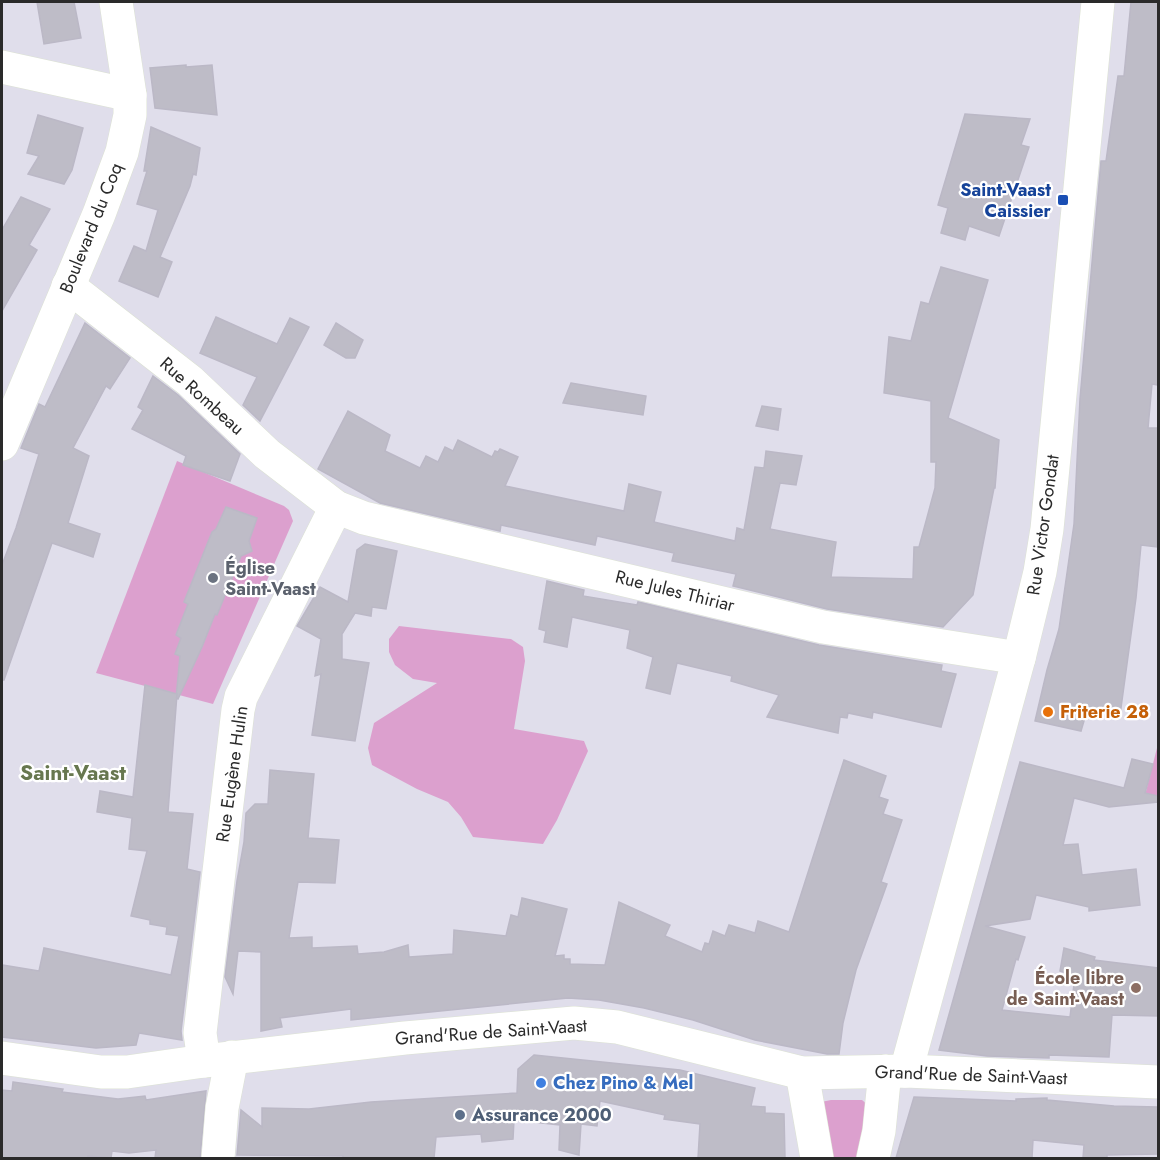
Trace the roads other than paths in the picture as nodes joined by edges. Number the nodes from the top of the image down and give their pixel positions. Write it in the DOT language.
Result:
graph roads {
  1 [pos="116,2"];
  2 [pos="1098,2"];
  3 [pos="2,67"];
  4 [pos="130,95"];
  5 [pos="68,286"];
  6 [pos="2,444"];
  7 [pos="336,507"];
  8 [pos="1019,658"];
  9 [pos="2,1058"];
  10 [pos="218,1059"];
  11 [pos="896,1071"];
  12 [pos="802,1073"];
  13 [pos="1158,1082"];
  14 [pos="218,1158"];
  15 [pos="817,1158"];
  16 [pos="873,1158"];
  1 -- 4 [label="street, Boulevard du Coq"];
  2 -- 8 [label="street, Rue Victor Gondat"];
  3 -- 4 [label="street"];
  4 -- 5 [label="street, Boulevard du Coq"];
  5 -- 6 [label="street, Boulevard du Coq"];
  5 -- 7 [label="street, Rue Rombeau"];
  7 -- 8 [label="street, Rue Jules Thiriar"];
  7 -- 10 [label="street, Rue Eugène Hulin"];
  8 -- 11 [label="street, Rue Victor Gondat"];
  9 -- 10 [label="street, Grand'Rue de Saint-Vaast"];
  10 -- 12 [label="street, Grand'Rue de Saint-Vaast"];
  10 -- 14 [label="street, Rue Eugène Hulin"];
  11 -- 12 [label="street, Grand'Rue de Saint-Vaast"];
  11 -- 13 [label="street, Grand'Rue de Saint-Vaast"];
  11 -- 16 [label="street, Rue Victor Gondat"];
  12 -- 15 [label="street"];
}
